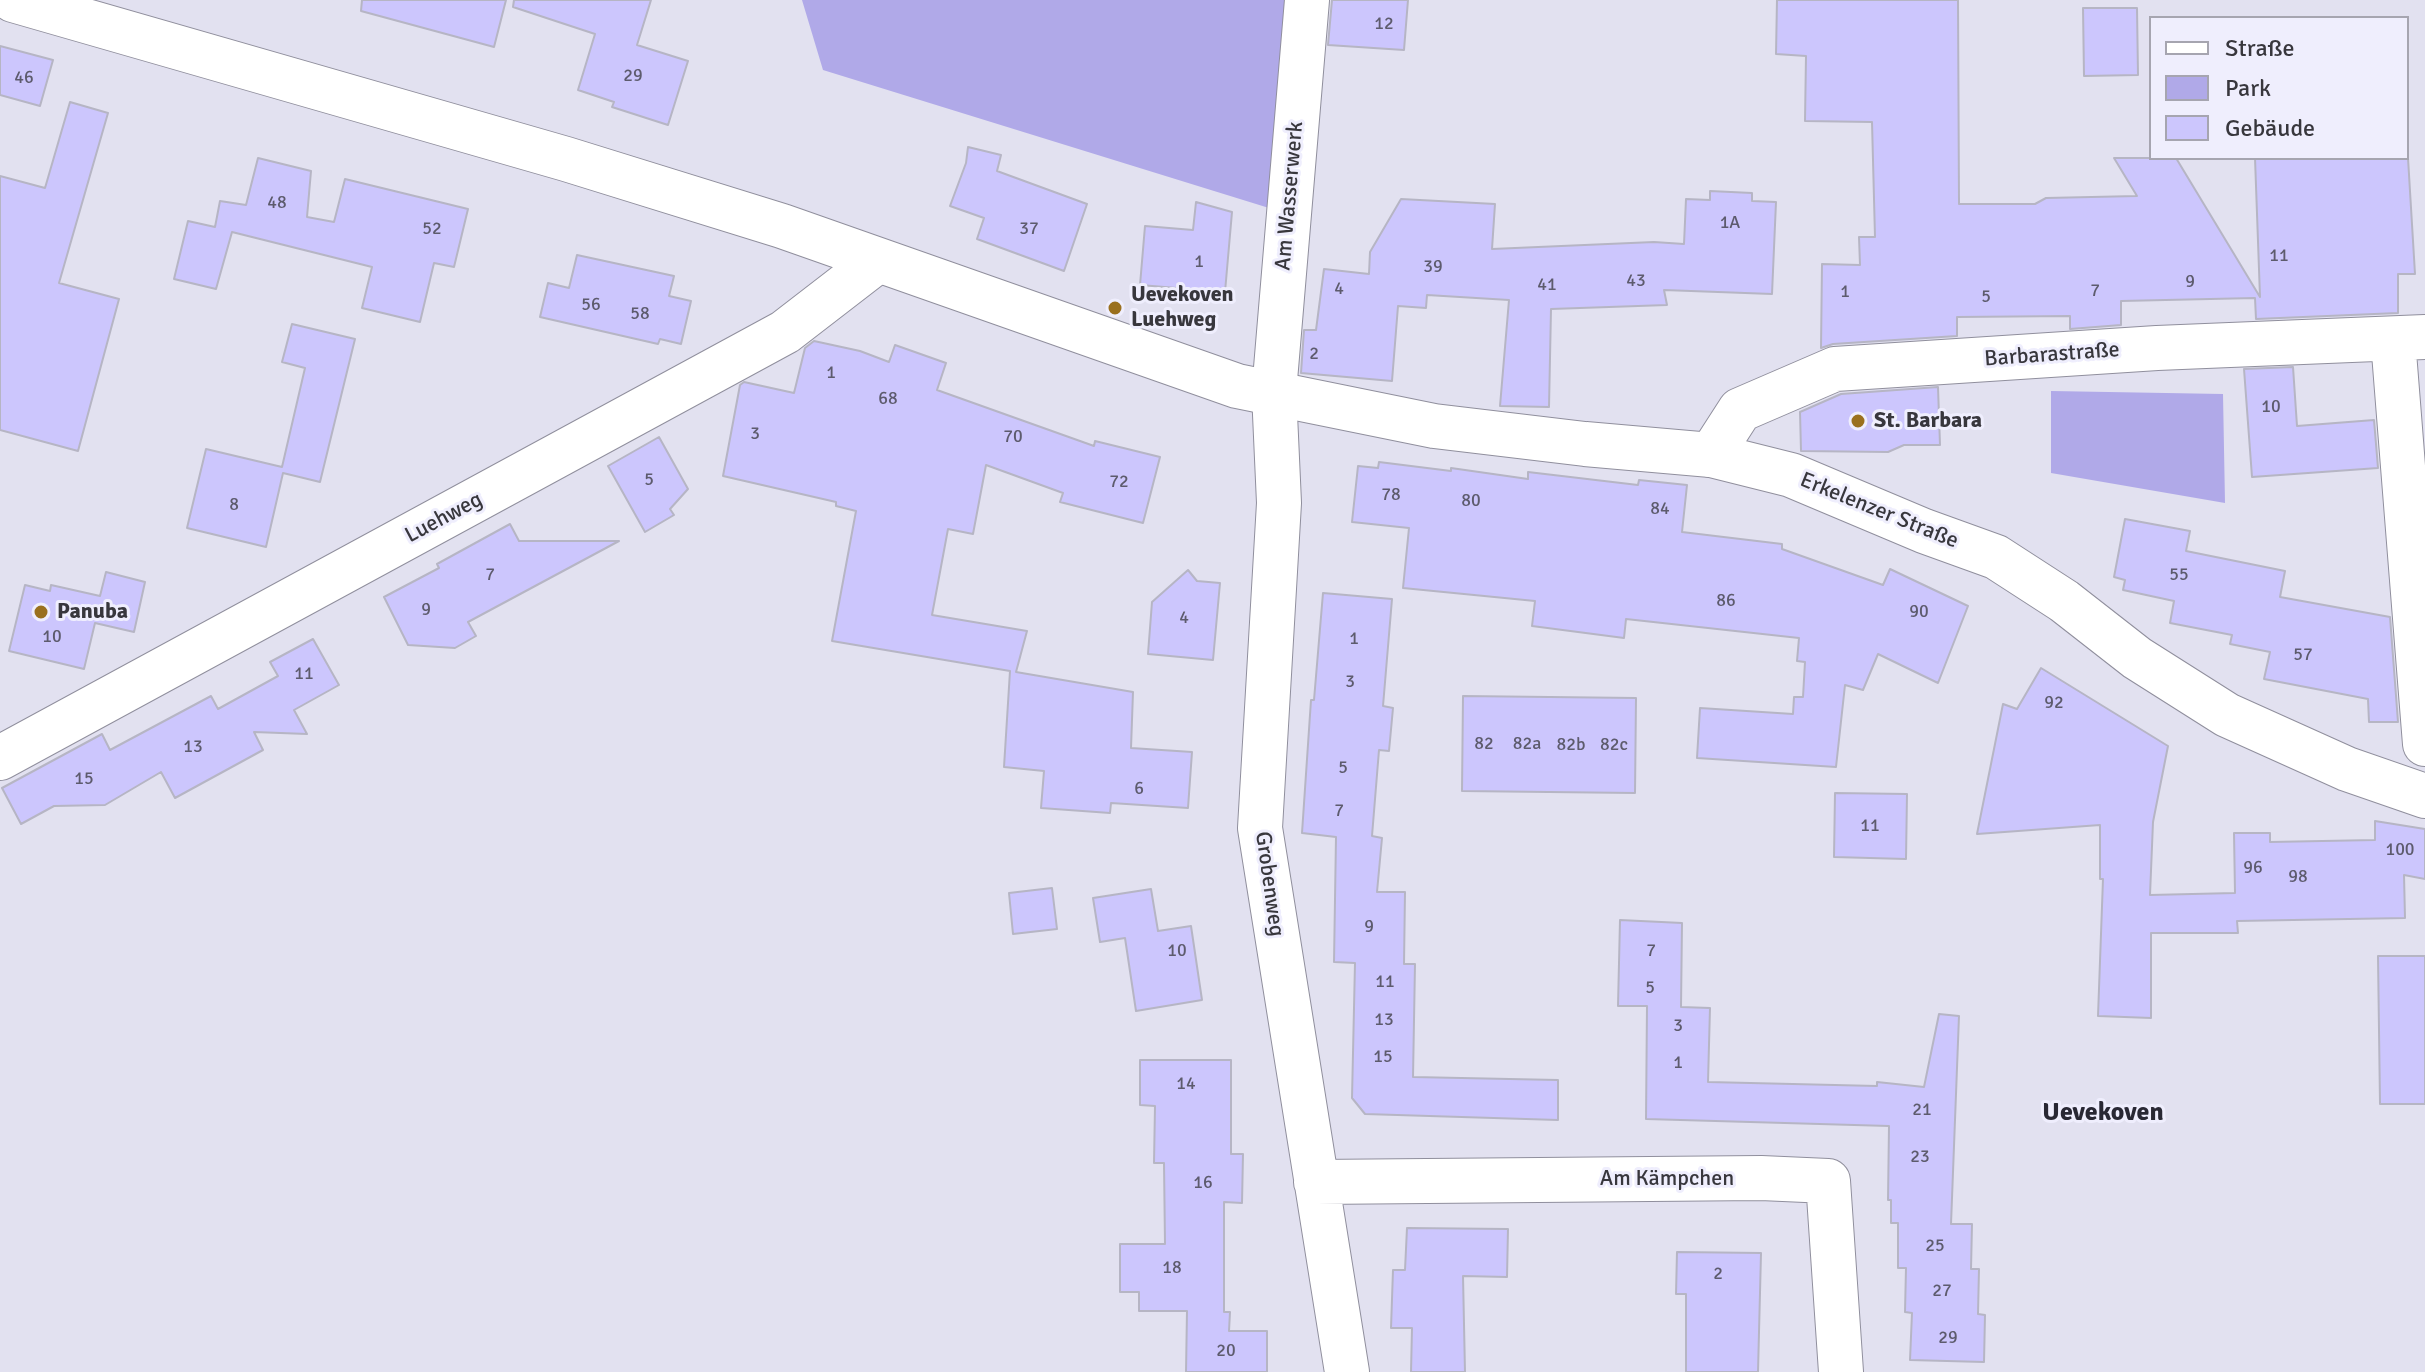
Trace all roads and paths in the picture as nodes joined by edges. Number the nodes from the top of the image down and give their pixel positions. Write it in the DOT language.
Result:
graph roads {
  1 [pos="13,0"];
  2 [pos="1307,0"];
  3 [pos="877,261"];
  4 [pos="2409,339"];
  5 [pos="1274,392"];
  6 [pos="1711,455"];
  7 [pos="2425,744"];
  8 [pos="0,758"];
  9 [pos="2425,796"];
  10 [pos="1316,1182"];
  11 [pos="1347,1372"];
  12 [pos="1841,1372"];
  1 -- 3 [label="street, Erkelenzer Straße"];
  2 -- 5 [label="street, Am Wasserwerk"];
  3 -- 5 [label="street, Erkelenzer Straße"];
  3 -- 8 [label="street, Luehweg"];
  4 -- 6 [label="street, Barbarastraße"];
  4 -- 7 [label="street"];
  5 -- 6 [label="street, Erkelenzer Straße"];
  5 -- 10 [label="street, Grobenweg"];
  6 -- 9 [label="street, Erkelenzer Straße"];
  10 -- 11 [label="street, Grobenweg"];
  10 -- 12 [label="street, Am Kämpchen"];
}
